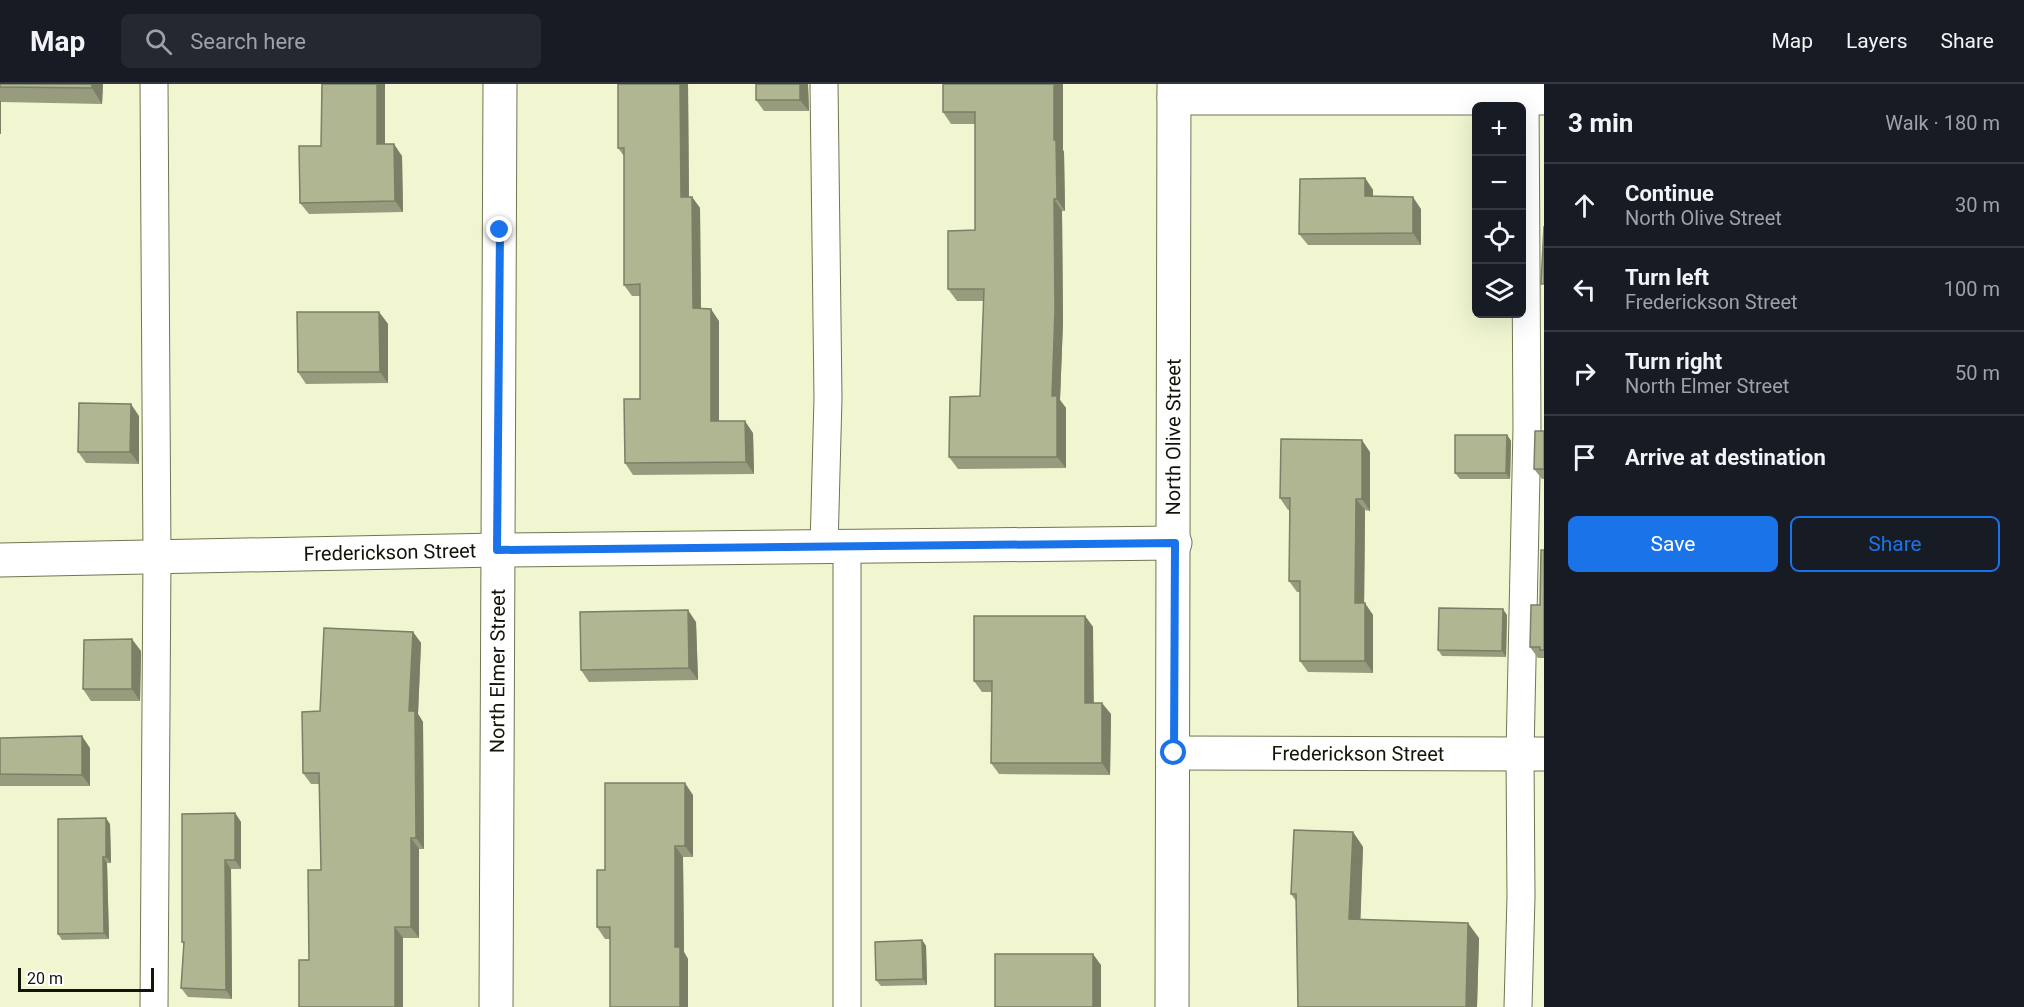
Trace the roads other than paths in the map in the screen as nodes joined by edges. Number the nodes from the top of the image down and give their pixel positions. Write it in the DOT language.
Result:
graph roads {
  1 [pos="154,84"];
  2 [pos="500,84"];
  3 [pos="824,84"];
  4 [pos="1174,91"];
  5 [pos="1535,98"];
  6 [pos="1535,428"];
  7 [pos="1175,543"];
  8 [pos="835,547"];
  9 [pos="497,550"];
  10 [pos="157,558"];
  11 [pos="0,560"];
  12 [pos="1174,753"];
  13 [pos="1532,754"];
  14 [pos="153,1007"];
  15 [pos="496,1007"];
  16 [pos="847,1007"];
  17 [pos="1173,1007"];
  18 [pos="1518,1007"];
  1 -- 10 [label="lane"];
  2 -- 9 [label="street, North Elmer Street"];
  3 -- 8 [label="lane"];
  4 -- 5 [label="street"];
  4 -- 7 [label="street, North Olive Street"];
  5 -- 6 [label="lane"];
  6 -- 13 [label="lane"];
  7 -- 8 [label="street, Frederickson Street"];
  7 -- 12 [label="street, North Olive Street"];
  8 -- 9 [label="street, Frederickson Street"];
  8 -- 16 [label="lane"];
  9 -- 10 [label="street, Frederickson Street"];
  9 -- 15 [label="street, North Elmer Street"];
  10 -- 11 [label="street, Frederickson Street"];
  10 -- 14 [label="lane"];
  12 -- 13 [label="street, Frederickson Street"];
  12 -- 17 [label="street, North Olive Street"];
  13 -- 18 [label="lane"];
}
